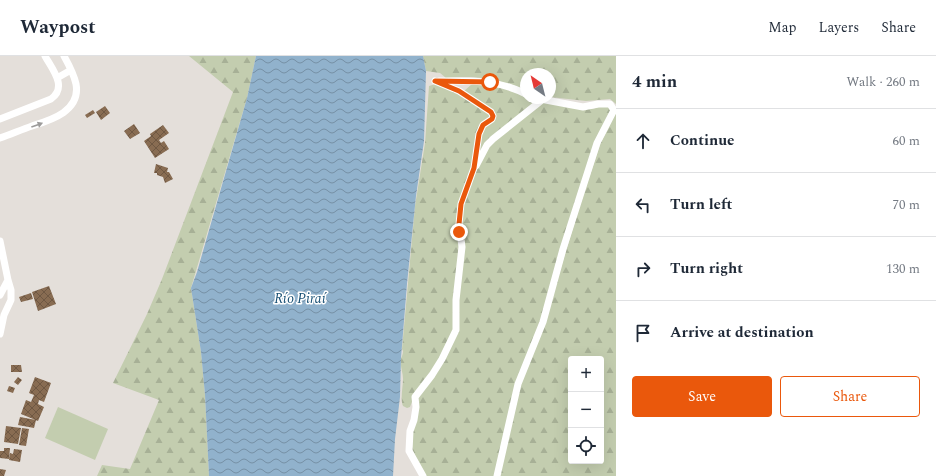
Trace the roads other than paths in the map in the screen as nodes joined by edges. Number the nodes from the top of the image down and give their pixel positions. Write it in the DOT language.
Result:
graph roads {
  1 [pos="45,56"];
  2 [pos="64,56"];
  3 [pos="71,70"];
  4 [pos="57,78"];
  5 [pos="520,91"];
  6 [pos="556,102"];
  7 [pos="532,104"];
  8 [pos="615,110"];
  9 [pos="0,119"];
  10 [pos="0,138"];
  11 [pos="474,168"];
  12 [pos="0,241"];
  13 [pos="8,280"];
  14 [pos="0,295"];
  15 [pos="0,334"];
  16 [pos="423,476"];
  17 [pos="497,476"];
  1 -- 4 [label="street"];
  2 -- 3 [label="street"];
  3 -- 4 [label="street"];
  10 -- 3 [label="street, one-way"];
  4 -- 9 [label="street"];
  5 -- 11 [label="street"];
  6 -- 8 [label="street"];
  7 -- 11 [label="street"];
  8 -- 17 [label="street"];
  11 -- 16 [label="street"];
  12 -- 13 [label="street"];
  13 -- 14 [label="street"];
  13 -- 15 [label="street"];
}
